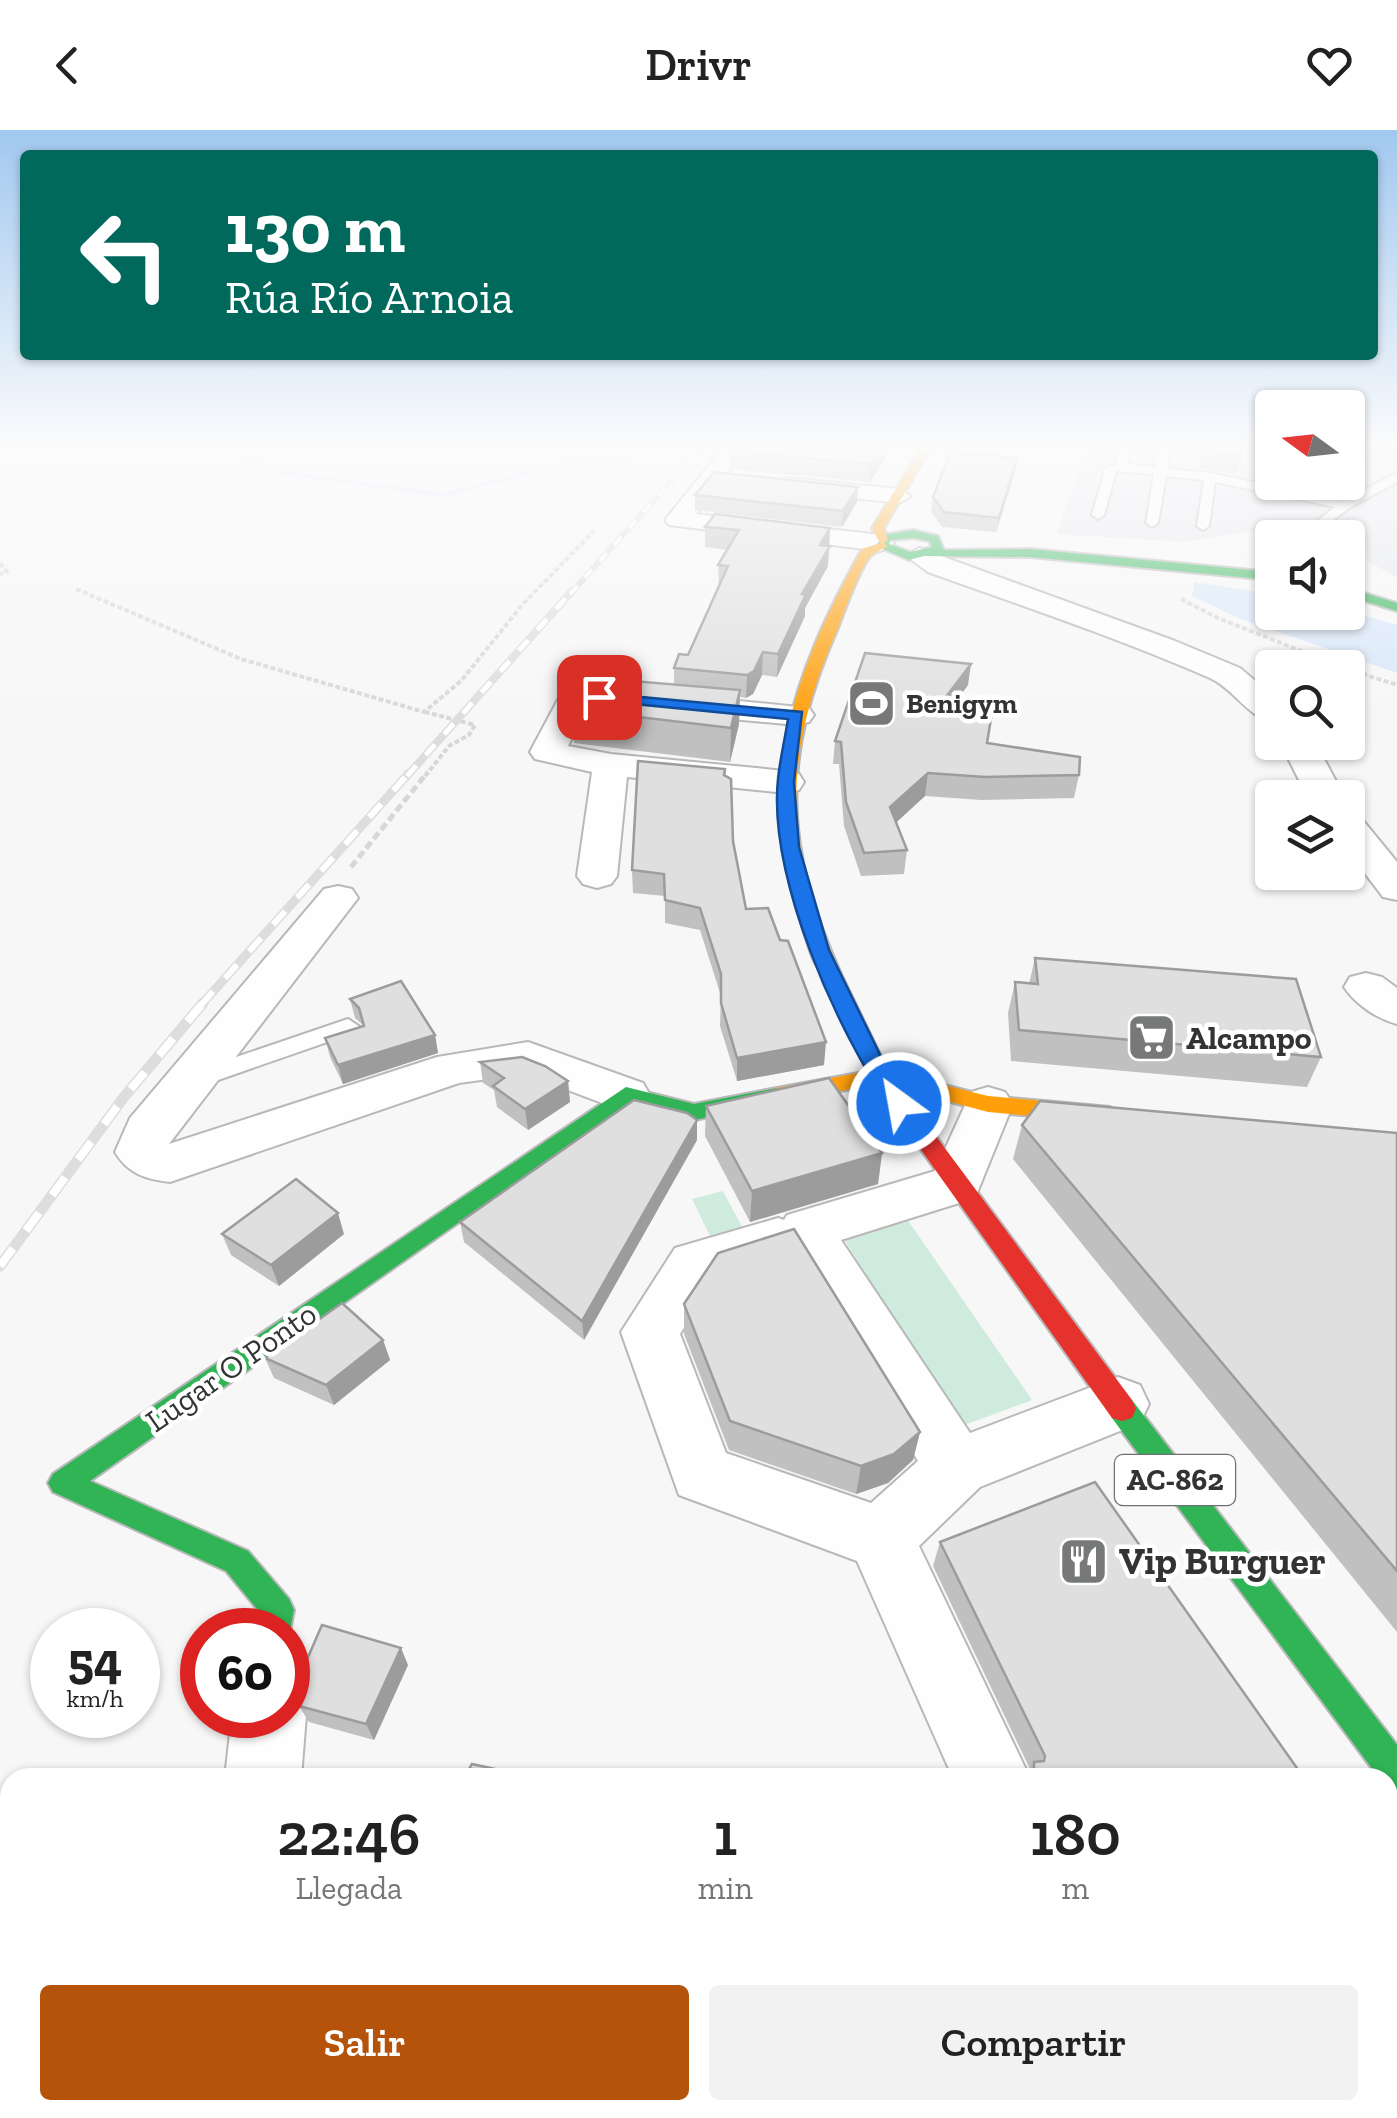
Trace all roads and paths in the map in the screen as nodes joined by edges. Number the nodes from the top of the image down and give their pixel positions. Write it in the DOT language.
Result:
graph roads {
  1 [pos="586,541"];
  2 [pos="696,541"];
  3 [pos="863,541"];
  4 [pos="886,541"];
  5 [pos="907,541"];
  6 [pos="918,541"];
  7 [pos="1032,541"];
  8 [pos="1052,541"];
  9 [pos="882,543"];
  10 [pos="923,548"];
  11 [pos="686,554"];
  12 [pos="1255,558"];
  13 [pos="0,563"];
  14 [pos="1255,571"];
  15 [pos="0,574"];
  16 [pos="856,580"];
  17 [pos="1365,581"];
  18 [pos="1365,587"];
  19 [pos="1397,588"];
  20 [pos="76,589"];
  21 [pos="1172,595"];
  22 [pos="1397,607"];
  23 [pos="1300,650"];
  24 [pos="1365,674"];
  25 [pos="1397,685"];
  26 [pos="1255,697"];
  27 [pos="424,712"];
  28 [pos="797,715"];
  29 [pos="611,764"];
  30 [pos="786,782"];
  31 [pos="1365,848"];
  32 [pos="597,876"];
  33 [pos="1397,888"];
  34 [pos="338,898"];
  35 [pos="348,1026"];
  36 [pos="880,1076"];
  37 [pos="188,1082"];
  38 [pos="626,1095"];
  39 [pos="988,1104"];
  40 [pos="1124,1116"];
  41 [pos="956,1184"];
  42 [pos="806,1230"];
  43 [pos="1118,1404"];
  44 [pos="957,1467"];
  45 [pos="880,1538"];
  46 [pos="276,1608"];
  47 [pos="267,1738"];
  48 [pos="264,1768"];
  49 [pos="987,1768"];
  50 [pos="1393,1768"];
  1 -- 27 [label="path"];
  2 -- 11 [label="street"];
  3 -- 9 [label="street"];
  4 -- 9 [label="main road"];
  5 -- 10 [label="main road"];
  6 -- 10 [label="main road"];
  7 -- 10 [label="main road"];
  8 -- 12 [label="main road"];
  9 -- 16 [label="main road, AC-862"];
  10 -- 14 [label="main road"];
  10 -- 16 [label="main road"];
  10 -- 26 [label="street"];
  13 -- 15 [label="path"];
  16 -- 28 [label="main road, AC-862"];
  17 -- 19 [label="main road"];
  18 -- 22 [label="main road"];
  20 -- 27 [label="path"];
  21 -- 23 [label="path"];
  24 -- 25 [label="path"];
  27 -- 34 [label="path"];
  28 -- 29 [label="street"];
  28 -- 30 [label="main road, AC-862"];
  29 -- 30 [label="street"];
  29 -- 32 [label="street"];
  30 -- 36 [label="main road, AC-862"];
  31 -- 33 [label="street"];
  34 -- 37 [label="street"];
  35 -- 37 [label="lane"];
  36 -- 38 [label="main road"];
  36 -- 39 [label="main road"];
  36 -- 41 [label="main road, AC-862"];
  37 -- 38 [label="street"];
  38 -- 46 [label="main road, Lugar O Ponto"];
  39 -- 40 [label="main road"];
  39 -- 41 [label="street"];
  41 -- 42 [label="street"];
  41 -- 43 [label="main road, AC-862"];
  42 -- 44 [label="street"];
  42 -- 45 [label="street"];
  43 -- 44 [label="street"];
  43 -- 50 [label="main road, AC-862"];
  44 -- 45 [label="street"];
  45 -- 49 [label="street"];
  47 -- 48 [label="street"];
}
